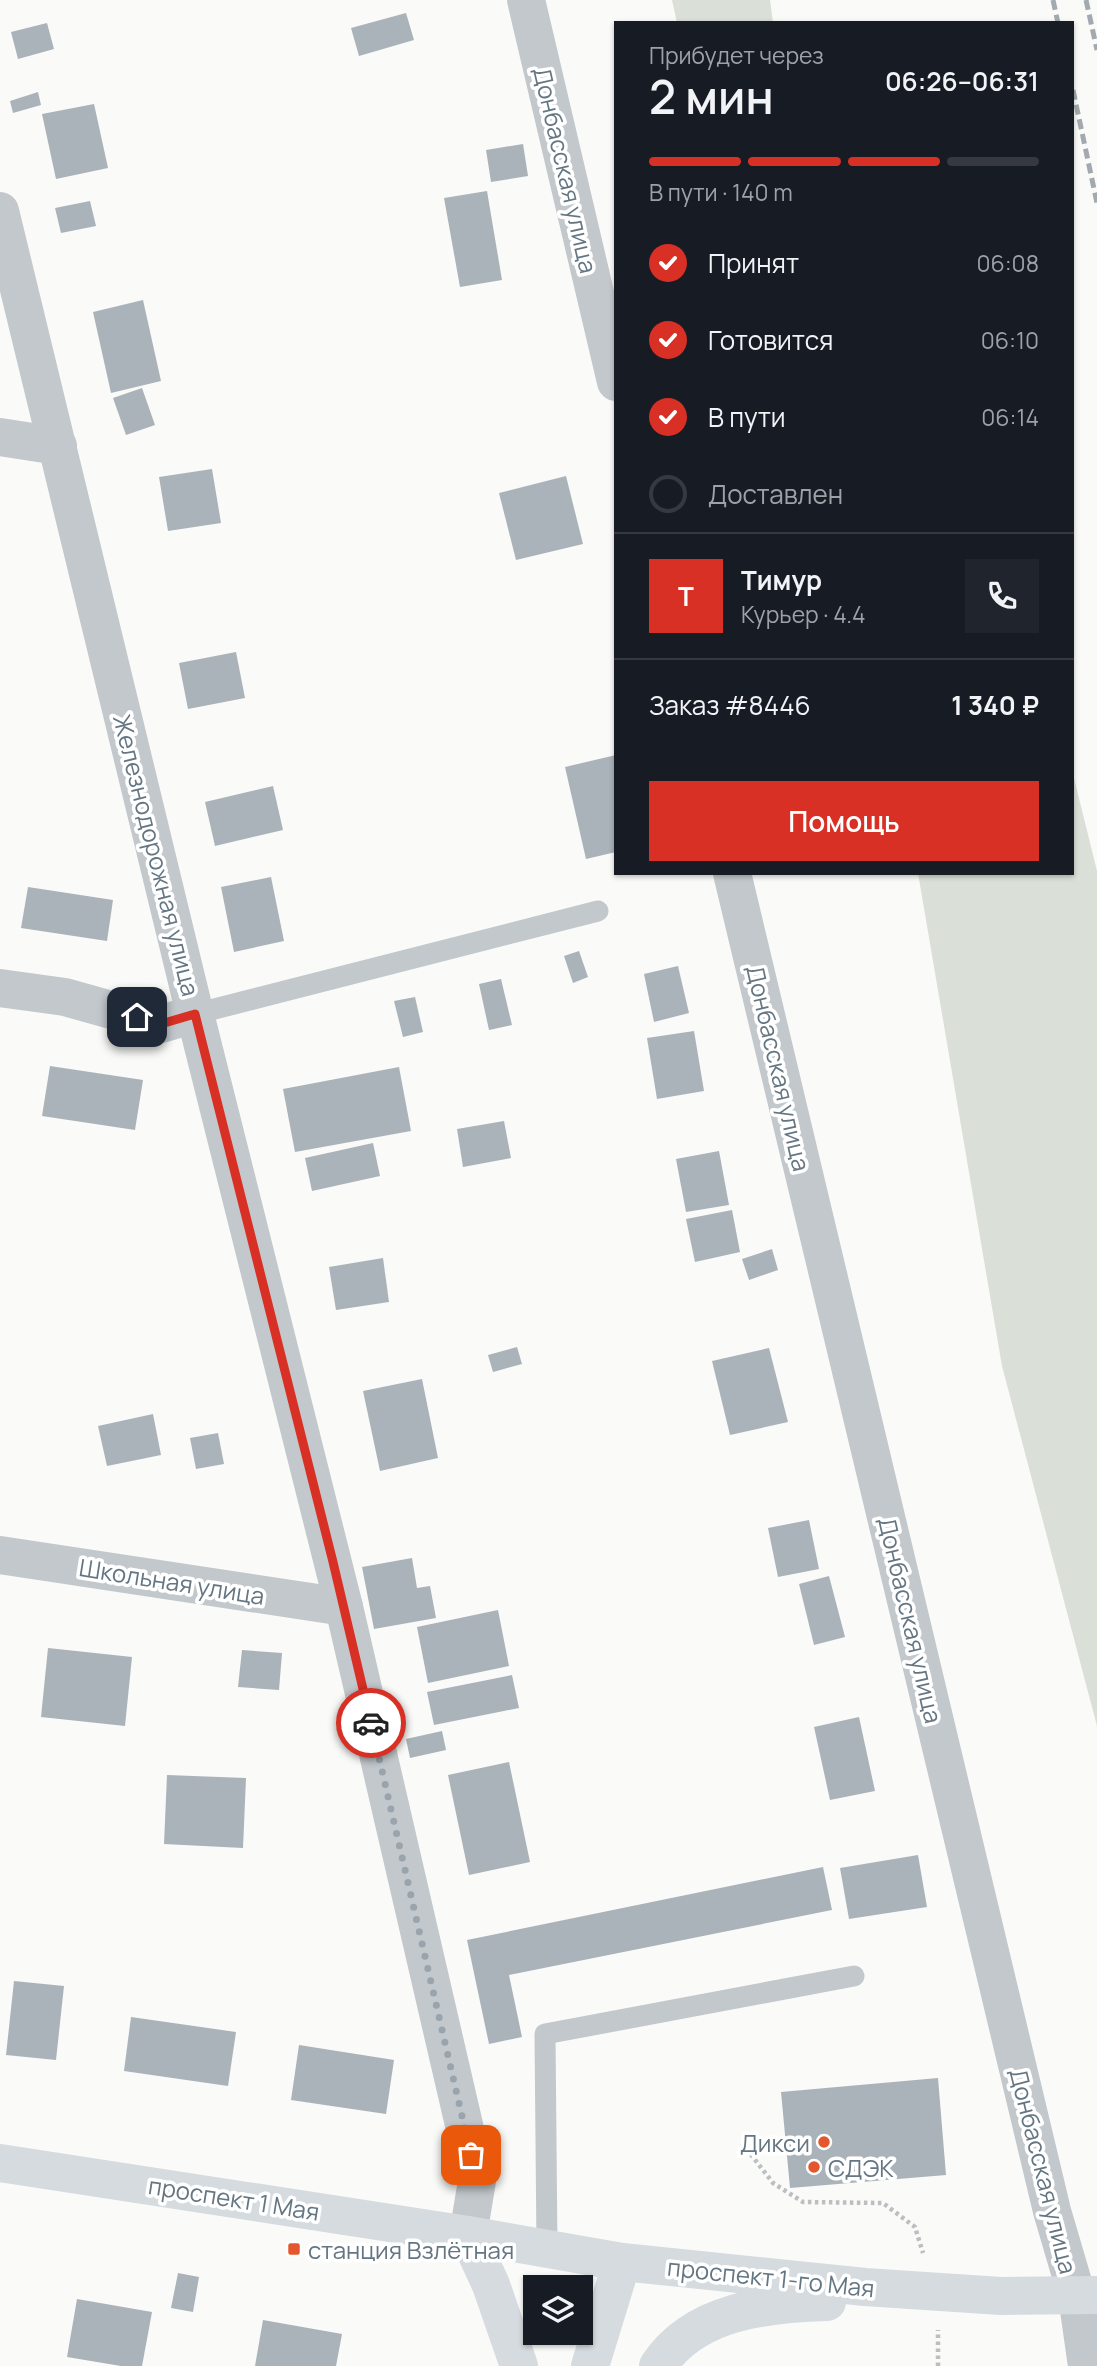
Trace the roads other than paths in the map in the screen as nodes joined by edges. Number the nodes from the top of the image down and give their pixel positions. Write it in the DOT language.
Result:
graph roads {
  1 [pos="526,0"];
  2 [pos="0,211"];
  3 [pos="614,374"];
  4 [pos="0,437"];
  5 [pos="58,446"];
  6 [pos="732,875"];
  7 [pos="598,911"];
  8 [pos="0,988"];
  9 [pos="195,1014"];
  10 [pos="0,1555"];
  11 [pos="344,1607"];
  12 [pos="854,1976"];
  13 [pos="0,2163"];
  14 [pos="468,2235"];
  15 [pos="547,2249"];
  16 [pos="622,2262"];
  17 [pos="1001,2296"];
  18 [pos="1087,2296"];
  19 [pos="519,2366"];
  20 [pos="590,2366"];
  21 [pos="657,2366"];
  22 [pos="1087,2366"];
  1 -- 3 [label="street, Донбасская улица"];
  2 -- 5 [label="street, Железнодорожная улица"];
  4 -- 5 [label="street"];
  5 -- 9 [label="street, Железнодорожная улица"];
  6 -- 18 [label="street, Донбасская улица"];
  7 -- 9 [label="lane"];
  8 -- 9 [label="street"];
  9 -- 11 [label="street, Железнодорожная улица"];
  10 -- 11 [label="street, Школьная улица"];
  11 -- 14 [label="street, Железнодорожная улица"];
  12 -- 15 [label="lane"];
  13 -- 14 [label="main road, проспект 1 Мая"];
  14 -- 15 [label="main road, проспект 1-го Мая"];
  14 -- 19 [label="main road"];
  15 -- 16 [label="main road, проспект 1-го Мая"];
  16 -- 17 [label="main road, проспект 1-го Мая"];
  16 -- 20 [label="main road"];
  17 -- 18 [label="main road, проспект 1-го Мая"];
  17 -- 21 [label="main road"];
  18 -- 22 [label="street, Донбасская улица"];
}
